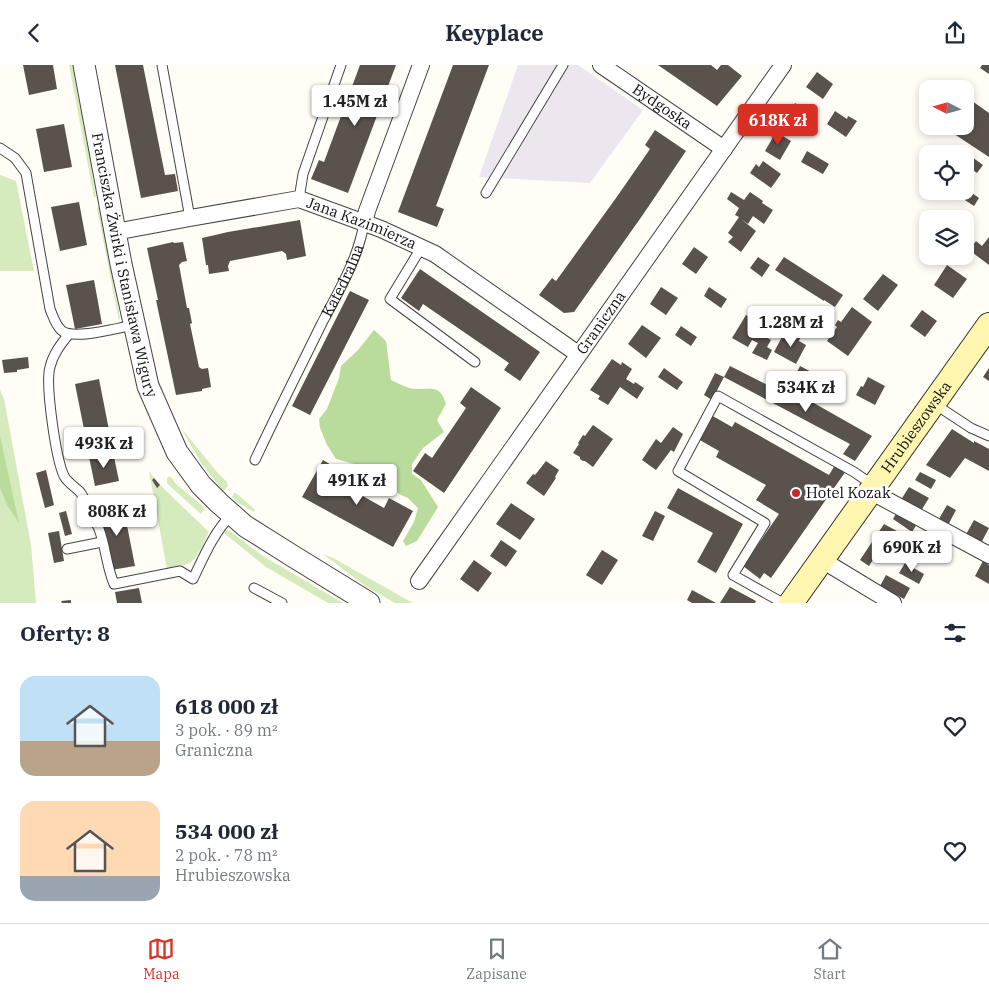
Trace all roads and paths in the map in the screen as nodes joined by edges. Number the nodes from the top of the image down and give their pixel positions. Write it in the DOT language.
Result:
graph roads {
  1 [pos="84,65"];
  2 [pos="162,65"];
  3 [pos="341,65"];
  4 [pos="421,65"];
  5 [pos="563,65"];
  6 [pos="601,65"];
  7 [pos="783,65"];
  8 [pos="0,148"];
  9 [pos="724,149"];
  10 [pos="486,193"];
  11 [pos="299,199"];
  12 [pos="190,218"];
  13 [pos="364,223"];
  14 [pos="115,232"];
  15 [pos="421,248"];
  16 [pos="134,325"];
  17 [pos="69,334"];
  18 [pos="984,336"];
  19 [pos="578,354"];
  20 [pos="475,362"];
  21 [pos="933,403"];
  22 [pos="989,436"];
  23 [pos="255,460"];
  24 [pos="872,489"];
  25 [pos="232,514"];
  26 [pos="102,542"];
  27 [pos="66,549"];
  28 [pos="989,555"];
  29 [pos="822,560"];
  30 [pos="418,581"];
  31 [pos="254,588"];
  32 [pos="282,603"];
  33 [pos="369,603"];
  34 [pos="783,603"];
  35 [pos="791,603"];
  36 [pos="893,603"];
  1 -- 14 [label="street, Franciszka Żwirki i Stanisława Wigury"];
  2 -- 12 [label="lane"];
  3 -- 11 [label="lane"];
  4 -- 13 [label="street, Katedralna"];
  5 -- 10 [label="lane"];
  6 -- 9 [label="street, Bydgoska"];
  7 -- 9 [label="street, Graniczna"];
  8 -- 17 [label="lane"];
  9 -- 19 [label="street, Graniczna"];
  11 -- 12 [label="street, Jana Kazimierza"];
  11 -- 13 [label="street, Jana Kazimierza"];
  12 -- 14 [label="street, Jana Kazimierza"];
  13 -- 15 [label="street, Jana Kazimierza"];
  13 -- 23 [label="lane, Katedralna"];
  14 -- 16 [label="street, Franciszka Żwirki i Stanisława Wigury"];
  15 -- 19 [label="street, Jana Kazimierza"];
  15 -- 20 [label="lane"];
  16 -- 17 [label="lane"];
  16 -- 25 [label="street, Franciszka Żwirki i Stanisława Wigury"];
  17 -- 26 [label="lane"];
  18 -- 21 [label="main road, Hrubieszowska"];
  19 -- 30 [label="street, Graniczna"];
  21 -- 22 [label="lane"];
  21 -- 24 [label="main road, Hrubieszowska"];
  24 -- 28 [label="street"];
  24 -- 29 [label="main road, Hrubieszowska"];
  24 -- 34 [label="lane"];
  25 -- 26 [label="lane"];
  25 -- 33 [label="street, Franciszka Żwirki i Stanisława Wigury"];
  26 -- 27 [label="lane"];
  29 -- 35 [label="main road, Hrubieszowska"];
  29 -- 36 [label="street"];
  31 -- 32 [label="lane"];
}
